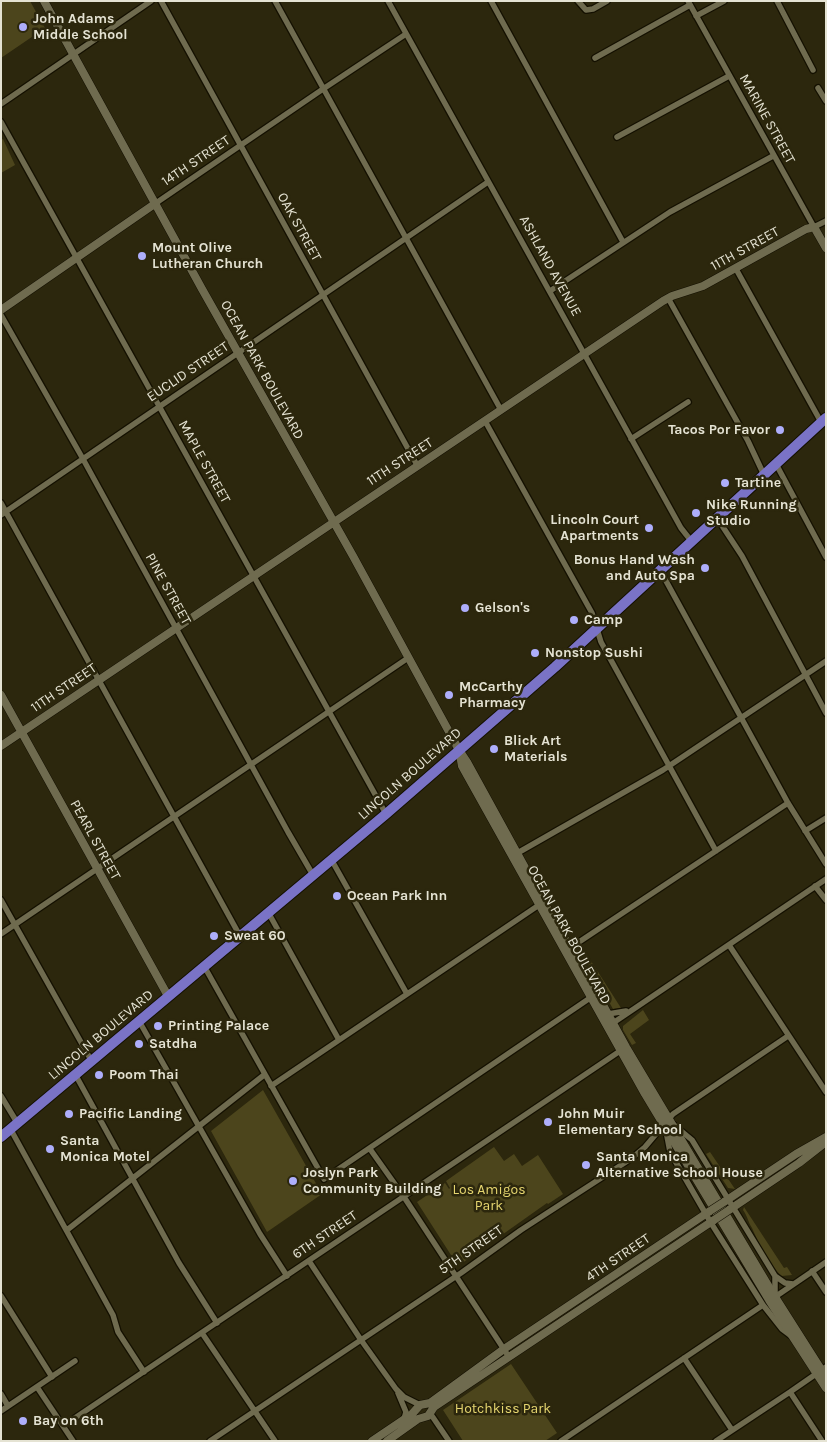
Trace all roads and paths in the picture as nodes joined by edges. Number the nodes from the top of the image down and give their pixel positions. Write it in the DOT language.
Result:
graph roads {
  1 [pos="44,1"];
  2 [pos="151,1"];
  3 [pos="161,1"];
  4 [pos="275,1"];
  5 [pos="388,1"];
  6 [pos="491,1"];
  7 [pos="578,1"];
  8 [pos="607,1"];
  9 [pos="724,1"];
  10 [pos="778,1"];
  11 [pos="689,3"];
  12 [pos="696,16"];
  13 [pos="406,34"];
  14 [pos="72,55"];
  15 [pos="595,58"];
  16 [pos="813,70"];
  17 [pos="729,76"];
  18 [pos="818,88"];
  19 [pos="323,89"];
  20 [pos="826,101"];
  21 [pos="1,104"];
  22 [pos="1,122"];
  23 [pos="617,137"];
  24 [pos="240,146"];
  25 [pos="774,156"];
  26 [pos="488,182"];
  27 [pos="156,203"];
  28 [pos="826,221"];
  29 [pos="814,227"];
  30 [pos="406,239"];
  31 [pos="624,242"];
  32 [pos="826,248"];
  33 [pos="77,257"];
  34 [pos="736,269"];
  35 [pos="550,292"];
  36 [pos="323,296"];
  37 [pos="668,298"];
  38 [pos="1,310"];
  39 [pos="1,315"];
  40 [pos="238,353"];
  41 [pos="584,354"];
  42 [pos="688,402"];
  43 [pos="160,406"];
  44 [pos="501,410"];
  45 [pos="824,420"];
  46 [pos="485,421"];
  47 [pos="631,439"];
  48 [pos="83,459"];
  49 [pos="776,464"];
  50 [pos="417,465"];
  51 [pos="764,475"];
  52 [pos="1,503"];
  53 [pos="4,513"];
  54 [pos="717,518"];
  55 [pos="334,521"];
  56 [pos="692,542"];
  57 [pos="826,557"];
  58 [pos="660,570"];
  59 [pos="253,576"];
  60 [pos="175,628"];
  61 [pos="598,628"];
  62 [pos="408,658"];
  63 [pos="826,661"];
  64 [pos="805,675"];
  65 [pos="98,681"];
  66 [pos="1,695"];
  67 [pos="328,712"];
  68 [pos="826,713"];
  69 [pos="741,716"];
  70 [pos="22,732"];
  71 [pos="1,746"];
  72 [pos="459,750"];
  73 [pos="251,764"];
  74 [pos="669,765"];
  75 [pos="788,803"];
  76 [pos="386,814"];
  77 [pos="173,817"];
  78 [pos="826,818"];
  79 [pos="805,831"];
  80 [pos="716,851"];
  81 [pos="514,855"];
  82 [pos="331,859"];
  83 [pos="826,864"];
  84 [pos="96,869"];
  85 [pos="313,874"];
  86 [pos="826,879"];
  87 [pos="816,886"];
  88 [pos="1,900"];
  89 [pos="826,900"];
  90 [pos="539,905"];
  91 [pos="268,912"];
  92 [pos="15,925"];
  93 [pos="555,928"];
  94 [pos="1,934"];
  95 [pos="240,936"];
  96 [pos="729,944"];
  97 [pos="570,948"];
  98 [pos="204,966"];
  99 [pos="406,994"];
  100 [pos="168,996"];
  101 [pos="590,998"];
  102 [pos="631,1011"];
  103 [pos="598,1012"];
  104 [pos="608,1014"];
  105 [pos="139,1021"];
  106 [pos="613,1023"];
  107 [pos="788,1036"];
  108 [pos="339,1040"];
  109 [pos="623,1049"];
  110 [pos="91,1060"];
  111 [pos="75,1074"];
  112 [pos="264,1075"];
  113 [pos="271,1086"];
  114 [pos="826,1092"];
  115 [pos="1,1096"];
  116 [pos="667,1124"];
  117 [pos="14,1127"];
  118 [pos="198,1127"];
  119 [pos="1,1137"];
  120 [pos="826,1137"];
  121 [pos="826,1142"];
  122 [pos="370,1149"];
  123 [pos="133,1178"];
  124 [pos="404,1197"];
  125 [pos="726,1201"];
  126 [pos="730,1209"];
  127 [pos="708,1213"];
  128 [pos="712,1222"];
  129 [pos="67,1230"];
  130 [pos="309,1261"];
  131 [pos="826,1262"];
  132 [pos="812,1271"];
  133 [pos="287,1276"];
  134 [pos="456,1276"];
  135 [pos="774,1276"];
  136 [pos="793,1284"];
  137 [pos="826,1292"];
  138 [pos="1,1296"];
  139 [pos="769,1300"];
  140 [pos="217,1323"];
  141 [pos="202,1333"];
  142 [pos="361,1340"];
  143 [pos="504,1349"];
  144 [pos="509,1357"];
  145 [pos="684,1358"];
  146 [pos="75,1361"];
  147 [pos="144,1372"];
  148 [pos="822,1372"];
  149 [pos="52,1377"];
  150 [pos="37,1387"];
  151 [pos="826,1388"];
  152 [pos="396,1389"];
  153 [pos="790,1392"];
  154 [pos="1,1394"];
  155 [pos="422,1405"];
  156 [pos="8,1406"];
  157 [pos="1,1411"];
  158 [pos="255,1412"];
  159 [pos="428,1414"];
  160 [pos="404,1419"];
  161 [pos="63,1426"];
  162 [pos="732,1430"];
  163 [pos="571,1434"];
  164 [pos="575,1440"];
  165 [pos="73,1441"];
  166 [pos="210,1441"];
  167 [pos="275,1441"];
  168 [pos="372,1441"];
  169 [pos="388,1441"];
  170 [pos="449,1441"];
  171 [pos="561,1441"];
  172 [pos="716,1441"];
  173 [pos="822,1441"];
  1 -- 14 [label="street, OCEAN PARK BOULEVARD"];
  2 -- 14 [label="street"];
  3 -- 24 [label="street, OAK STREET"];
  4 -- 19 [label="street"];
  5 -- 13 [label="street, ASHLAND AVENUE"];
  6 -- 31 [label="street"];
  7 -- 8 [label="street"];
  9 -- 12 [label="street"];
  10 -- 16 [label="street"];
  11 -- 12 [label="street, MARINE STREET"];
  11 -- 15 [label="street"];
  12 -- 17 [label="street, MARINE STREET"];
  13 -- 19 [label="street, 14TH STREET"];
  13 -- 26 [label="street, ASHLAND AVENUE"];
  14 -- 21 [label="street"];
  14 -- 27 [label="street, OCEAN PARK BOULEVARD"];
  17 -- 23 [label="street"];
  17 -- 25 [label="street, MARINE STREET"];
  18 -- 20 [label="street"];
  19 -- 24 [label="street, 14TH STREET"];
  19 -- 30 [label="street"];
  22 -- 33 [label="street, MAPLE STREET"];
  24 -- 27 [label="street, 14TH STREET"];
  24 -- 36 [label="street, OAK STREET"];
  25 -- 29 [label="street, MARINE STREET"];
  25 -- 31 [label="street"];
  26 -- 30 [label="street, EUCLID STREET"];
  26 -- 35 [label="street, ASHLAND AVENUE"];
  27 -- 33 [label="street, 14TH STREET"];
  27 -- 40 [label="street, OCEAN PARK BOULEVARD"];
  28 -- 29 [label="street, 11TH STREET"];
  29 -- 32 [label="street, MARINE STREET"];
  29 -- 34 [label="street, 11TH STREET"];
  30 -- 36 [label="street, EUCLID STREET"];
  30 -- 44 [label="street"];
  31 -- 35 [label="street"];
  33 -- 38 [label="street, 14TH STREET"];
  33 -- 43 [label="street, MAPLE STREET"];
  34 -- 37 [label="street, 11TH STREET"];
  34 -- 45 [label="street"];
  35 -- 41 [label="street, ASHLAND AVENUE"];
  36 -- 40 [label="street, EUCLID STREET"];
  36 -- 50 [label="street, OAK STREET"];
  37 -- 41 [label="street, 11TH STREET"];
  37 -- 51 [label="street"];
  39 -- 48 [label="street, PINE STREET"];
  40 -- 43 [label="street, EUCLID STREET"];
  40 -- 55 [label="street, OCEAN PARK BOULEVARD"];
  41 -- 44 [label="street, 11TH STREET"];
  41 -- 47 [label="street, ASHLAND AVENUE"];
  42 -- 47 [label="street"];
  43 -- 48 [label="street, EUCLID STREET"];
  43 -- 59 [label="street, MAPLE STREET"];
  44 -- 46 [label="street, 11TH STREET"];
  45 -- 49 [label="highway, LINCOLN BOULEVARD"];
  46 -- 50 [label="street, 11TH STREET"];
  46 -- 61 [label="street"];
  47 -- 56 [label="street, ASHLAND AVENUE"];
  48 -- 53 [label="street, EUCLID STREET"];
  48 -- 60 [label="street, PINE STREET"];
  49 -- 51 [label="highway, LINCOLN BOULEVARD"];
  49 -- 57 [label="street"];
  50 -- 55 [label="street, 11TH STREET"];
  51 -- 54 [label="highway, LINCOLN BOULEVARD"];
  52 -- 53 [label="street"];
  53 -- 65 [label="street"];
  54 -- 56 [label="highway, LINCOLN BOULEVARD"];
  54 -- 64 [label="street"];
  55 -- 59 [label="street, 11TH STREET"];
  55 -- 62 [label="street, OCEAN PARK BOULEVARD"];
  56 -- 58 [label="highway, LINCOLN BOULEVARD"];
  58 -- 61 [label="highway, LINCOLN BOULEVARD"];
  58 -- 69 [label="street"];
  59 -- 60 [label="street, 11TH STREET"];
  59 -- 67 [label="street, MAPLE STREET"];
  60 -- 65 [label="street, 11TH STREET"];
  60 -- 73 [label="street, PINE STREET"];
  61 -- 72 [label="highway, LINCOLN BOULEVARD"];
  61 -- 74 [label="street"];
  62 -- 67 [label="street"];
  62 -- 72 [label="street, OCEAN PARK BOULEVARD"];
  63 -- 64 [label="street"];
  64 -- 68 [label="street"];
  64 -- 69 [label="street"];
  65 -- 70 [label="street, 11TH STREET"];
  65 -- 77 [label="street"];
  66 -- 70 [label="street, PEARL STREET"];
  67 -- 73 [label="street"];
  67 -- 76 [label="street, MAPLE STREET"];
  69 -- 74 [label="street"];
  69 -- 75 [label="street"];
  70 -- 71 [label="street, 11TH STREET"];
  70 -- 84 [label="street, PEARL STREET"];
  72 -- 76 [label="highway, LINCOLN BOULEVARD"];
  72 -- 81 [label="street, OCEAN PARK BOULEVARD"];
  73 -- 77 [label="street"];
  73 -- 85 [label="street, PINE STREET"];
  74 -- 80 [label="street"];
  74 -- 81 [label="street"];
  75 -- 79 [label="street"];
  75 -- 80 [label="street"];
  76 -- 82 [label="highway, LINCOLN BOULEVARD"];
  77 -- 84 [label="street"];
  77 -- 95 [label="street"];
  78 -- 79 [label="street"];
  79 -- 83 [label="street"];
  80 -- 97 [label="street"];
  81 -- 90 [label="street, OCEAN PARK BOULEVARD"];
  81 -- 93 [label="street, OCEAN PARK BOULEVARD"];
  82 -- 85 [label="highway, LINCOLN BOULEVARD"];
  82 -- 99 [label="street"];
  84 -- 92 [label="street"];
  84 -- 100 [label="street, PEARL STREET"];
  85 -- 91 [label="highway, LINCOLN BOULEVARD"];
  86 -- 87 [label="street"];
  87 -- 89 [label="street"];
  87 -- 96 [label="street"];
  88 -- 92 [label="street"];
  90 -- 93 [label="street, OCEAN PARK BOULEVARD"];
  90 -- 99 [label="street"];
  91 -- 95 [label="highway, LINCOLN BOULEVARD"];
  91 -- 108 [label="street"];
  92 -- 94 [label="street"];
  92 -- 110 [label="street"];
  93 -- 97 [label="street, OCEAN PARK BOULEVARD"];
  93 -- 101 [label="street, OCEAN PARK BOULEVARD"];
  95 -- 98 [label="highway, LINCOLN BOULEVARD"];
  96 -- 102 [label="street"];
  96 -- 107 [label="street"];
  97 -- 104 [label="street, OCEAN PARK BOULEVARD"];
  98 -- 100 [label="highway, LINCOLN BOULEVARD"];
  98 -- 112 [label="street"];
  99 -- 108 [label="street"];
  100 -- 105 [label="highway, LINCOLN BOULEVARD"];
  101 -- 103 [label="street, OCEAN PARK BOULEVARD"];
  101 -- 104 [label="street"];
  101 -- 122 [label="street"];
  102 -- 104 [label="street"];
  102 -- 106 [label="street"];
  103 -- 106 [label="street"];
  103 -- 109 [label="street, OCEAN PARK BOULEVARD"];
  104 -- 106 [label="street, OCEAN PARK BOULEVARD"];
  105 -- 110 [label="highway, LINCOLN BOULEVARD"];
  105 -- 118 [label="street"];
  106 -- 109 [label="street, OCEAN PARK BOULEVARD"];
  107 -- 114 [label="street"];
  107 -- 116 [label="street, 5TH STREET"];
  108 -- 113 [label="street"];
  109 -- 116 [label="street, OCEAN PARK BOULEVARD"];
  109 -- 124 [label="street, 6TH STREET"];
  110 -- 111 [label="highway, LINCOLN BOULEVARD"];
  111 -- 117 [label="highway, LINCOLN BOULEVARD"];
  111 -- 123 [label="street"];
  112 -- 113 [label="street"];
  112 -- 118 [label="street"];
  113 -- 122 [label="street"];
  115 -- 117 [label="street"];
  116 -- 125 [label="street, OCEAN PARK BOULEVARD"];
  116 -- 127 [label="street, OCEAN PARK BOULEVARD"];
  116 -- 134 [label="street, 5TH STREET"];
  116 -- 139 [label="street, OCEAN PARK BOULEVARD"];
  117 -- 119 [label="highway, LINCOLN BOULEVARD"];
  117 -- 129 [label="street"];
  118 -- 123 [label="street"];
  118 -- 133 [label="street"];
  120 -- 125 [label="street, 4TH STREET"];
  121 -- 126 [label="street, 4TH STREET"];
  122 -- 124 [label="street"];
  123 -- 129 [label="street"];
  123 -- 140 [label="street"];
  124 -- 130 [label="street, 6TH STREET"];
  124 -- 134 [label="street"];
  125 -- 126 [label="street, OCEAN PARK BOULEVARD"];
  125 -- 127 [label="street, 4TH STREET, bridge"];
  126 -- 128 [label="street, 4TH STREET, bridge"];
  126 -- 135 [label="street, OCEAN PARK BOULEVARD"];
  127 -- 128 [label="street, OCEAN PARK BOULEVARD"];
  127 -- 143 [label="street, 4TH STREET"];
  128 -- 139 [label="street, OCEAN PARK BOULEVARD"];
  128 -- 144 [label="street, 4TH STREET"];
  129 -- 147 [label="street"];
  130 -- 133 [label="street, 6TH STREET"];
  130 -- 142 [label="street"];
  131 -- 132 [label="street"];
  132 -- 136 [label="street"];
  132 -- 137 [label="street"];
  133 -- 140 [label="street, 6TH STREET"];
  134 -- 142 [label="street, 5TH STREET"];
  134 -- 143 [label="street"];
  135 -- 136 [label="street"];
  135 -- 139 [label="street, OCEAN PARK BOULEVARD"];
  136 -- 139 [label="street"];
  138 -- 149 [label="street"];
  139 -- 145 [label="street"];
  139 -- 148 [label="street, OCEAN PARK BOULEVARD"];
  139 -- 148 [label="street, OCEAN PARK BOULEVARD"];
  140 -- 141 [label="street, 6TH STREET"];
  141 -- 147 [label="street, 6TH STREET"];
  141 -- 158 [label="street"];
  142 -- 152 [label="street"];
  142 -- 158 [label="street, 5TH STREET"];
  143 -- 144 [label="street"];
  143 -- 155 [label="street, 4TH STREET"];
  144 -- 159 [label="street, 4TH STREET"];
  145 -- 162 [label="street"];
  145 -- 163 [label="street"];
  146 -- 149 [label="street"];
  147 -- 161 [label="street, 6TH STREET"];
  148 -- 151 [label="street, OCEAN PARK BOULEVARD"];
  148 -- 153 [label="street"];
  149 -- 150 [label="street"];
  150 -- 156 [label="street"];
  150 -- 161 [label="street"];
  152 -- 155 [label="street"];
  152 -- 160 [label="street"];
  153 -- 162 [label="street"];
  153 -- 173 [label="street"];
  154 -- 156 [label="street"];
  155 -- 159 [label="street"];
  155 -- 159 [label="street"];
  155 -- 160 [label="street, 4TH STREET"];
  156 -- 157 [label="street"];
  158 -- 166 [label="street, 5TH STREET"];
  158 -- 167 [label="street"];
  159 -- 169 [label="street, 4TH STREET"];
  159 -- 170 [label="street"];
  160 -- 168 [label="street, 4TH STREET"];
  161 -- 165 [label="street"];
  162 -- 172 [label="street"];
  163 -- 164 [label="street"];
  163 -- 171 [label="street"];
}
